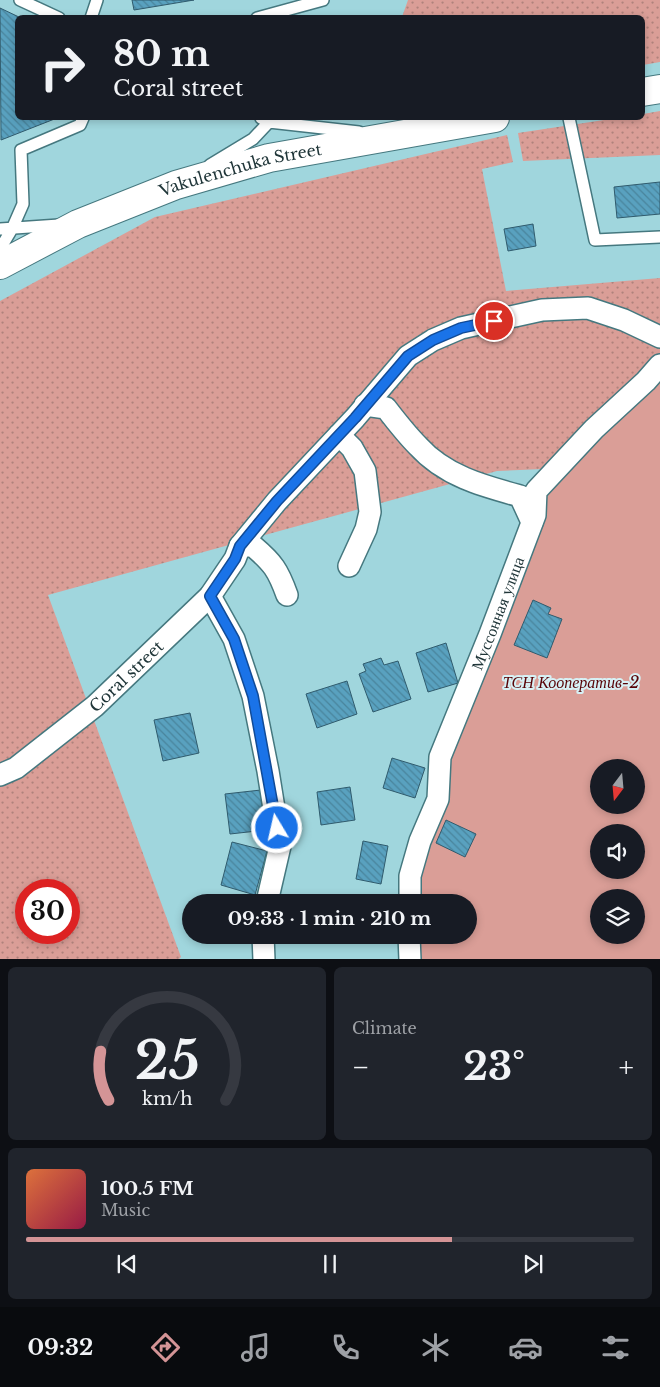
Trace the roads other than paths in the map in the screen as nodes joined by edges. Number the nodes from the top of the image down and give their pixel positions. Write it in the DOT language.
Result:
graph roads {
  1 [pos="20,0"];
  2 [pos="97,0"];
  3 [pos="323,0"];
  4 [pos="52,15"];
  5 [pos="91,15"];
  6 [pos="268,15"];
  7 [pos="660,89"];
  8 [pos="645,92"];
  9 [pos="82,120"];
  10 [pos="265,120"];
  11 [pos="483,120"];
  12 [pos="568,120"];
  13 [pos="390,135"];
  14 [pos="176,185"];
  15 [pos="78,224"];
  16 [pos="0,229"];
  17 [pos="12,229"];
  18 [pos="660,237"];
  19 [pos="0,249"];
  20 [pos="0,265"];
  21 [pos="660,337"];
  22 [pos="660,365"];
  23 [pos="365,406"];
  24 [pos="339,435"];
  25 [pos="532,522"];
  26 [pos="237,553"];
  27 [pos="349,566"];
  28 [pos="287,595"];
  29 [pos="210,596"];
  30 [pos="0,775"];
  31 [pos="269,894"];
  32 [pos="410,894"];
  33 [pos="263,944"];
  34 [pos="410,944"];
  35 [pos="264,959"];
  36 [pos="410,959"];
  1 -- 4 [label="lane"];
  2 -- 5 [label="lane"];
  3 -- 6 [label="lane"];
  7 -- 8 [label="main road"];
  9 -- 17 [label="lane"];
  10 -- 13 [label="lane"];
  10 -- 14 [label="lane"];
  11 -- 13 [label="main road, Vakulenchuka Street"];
  12 -- 18 [label="lane"];
  13 -- 14 [label="main road, Vakulenchuka Street"];
  14 -- 15 [label="main road, Vakulenchuka Street"];
  15 -- 17 [label="lane"];
  15 -- 20 [label="main road, Vakulenchuka Street"];
  16 -- 17 [label="lane"];
  17 -- 19 [label="lane"];
  21 -- 23 [label="street, Coral street"];
  22 -- 25 [label="street, Муссонная улица"];
  23 -- 24 [label="street, Coral street"];
  23 -- 25 [label="street"];
  24 -- 26 [label="street, Coral street"];
  24 -- 27 [label="street"];
  25 -- 32 [label="street, Муссонная улица"];
  26 -- 28 [label="street"];
  26 -- 29 [label="street, Coral street"];
  29 -- 30 [label="street, Coral street"];
  29 -- 31 [label="street"];
  33 -- 35 [label="street"];
  34 -- 36 [label="street"];
}
